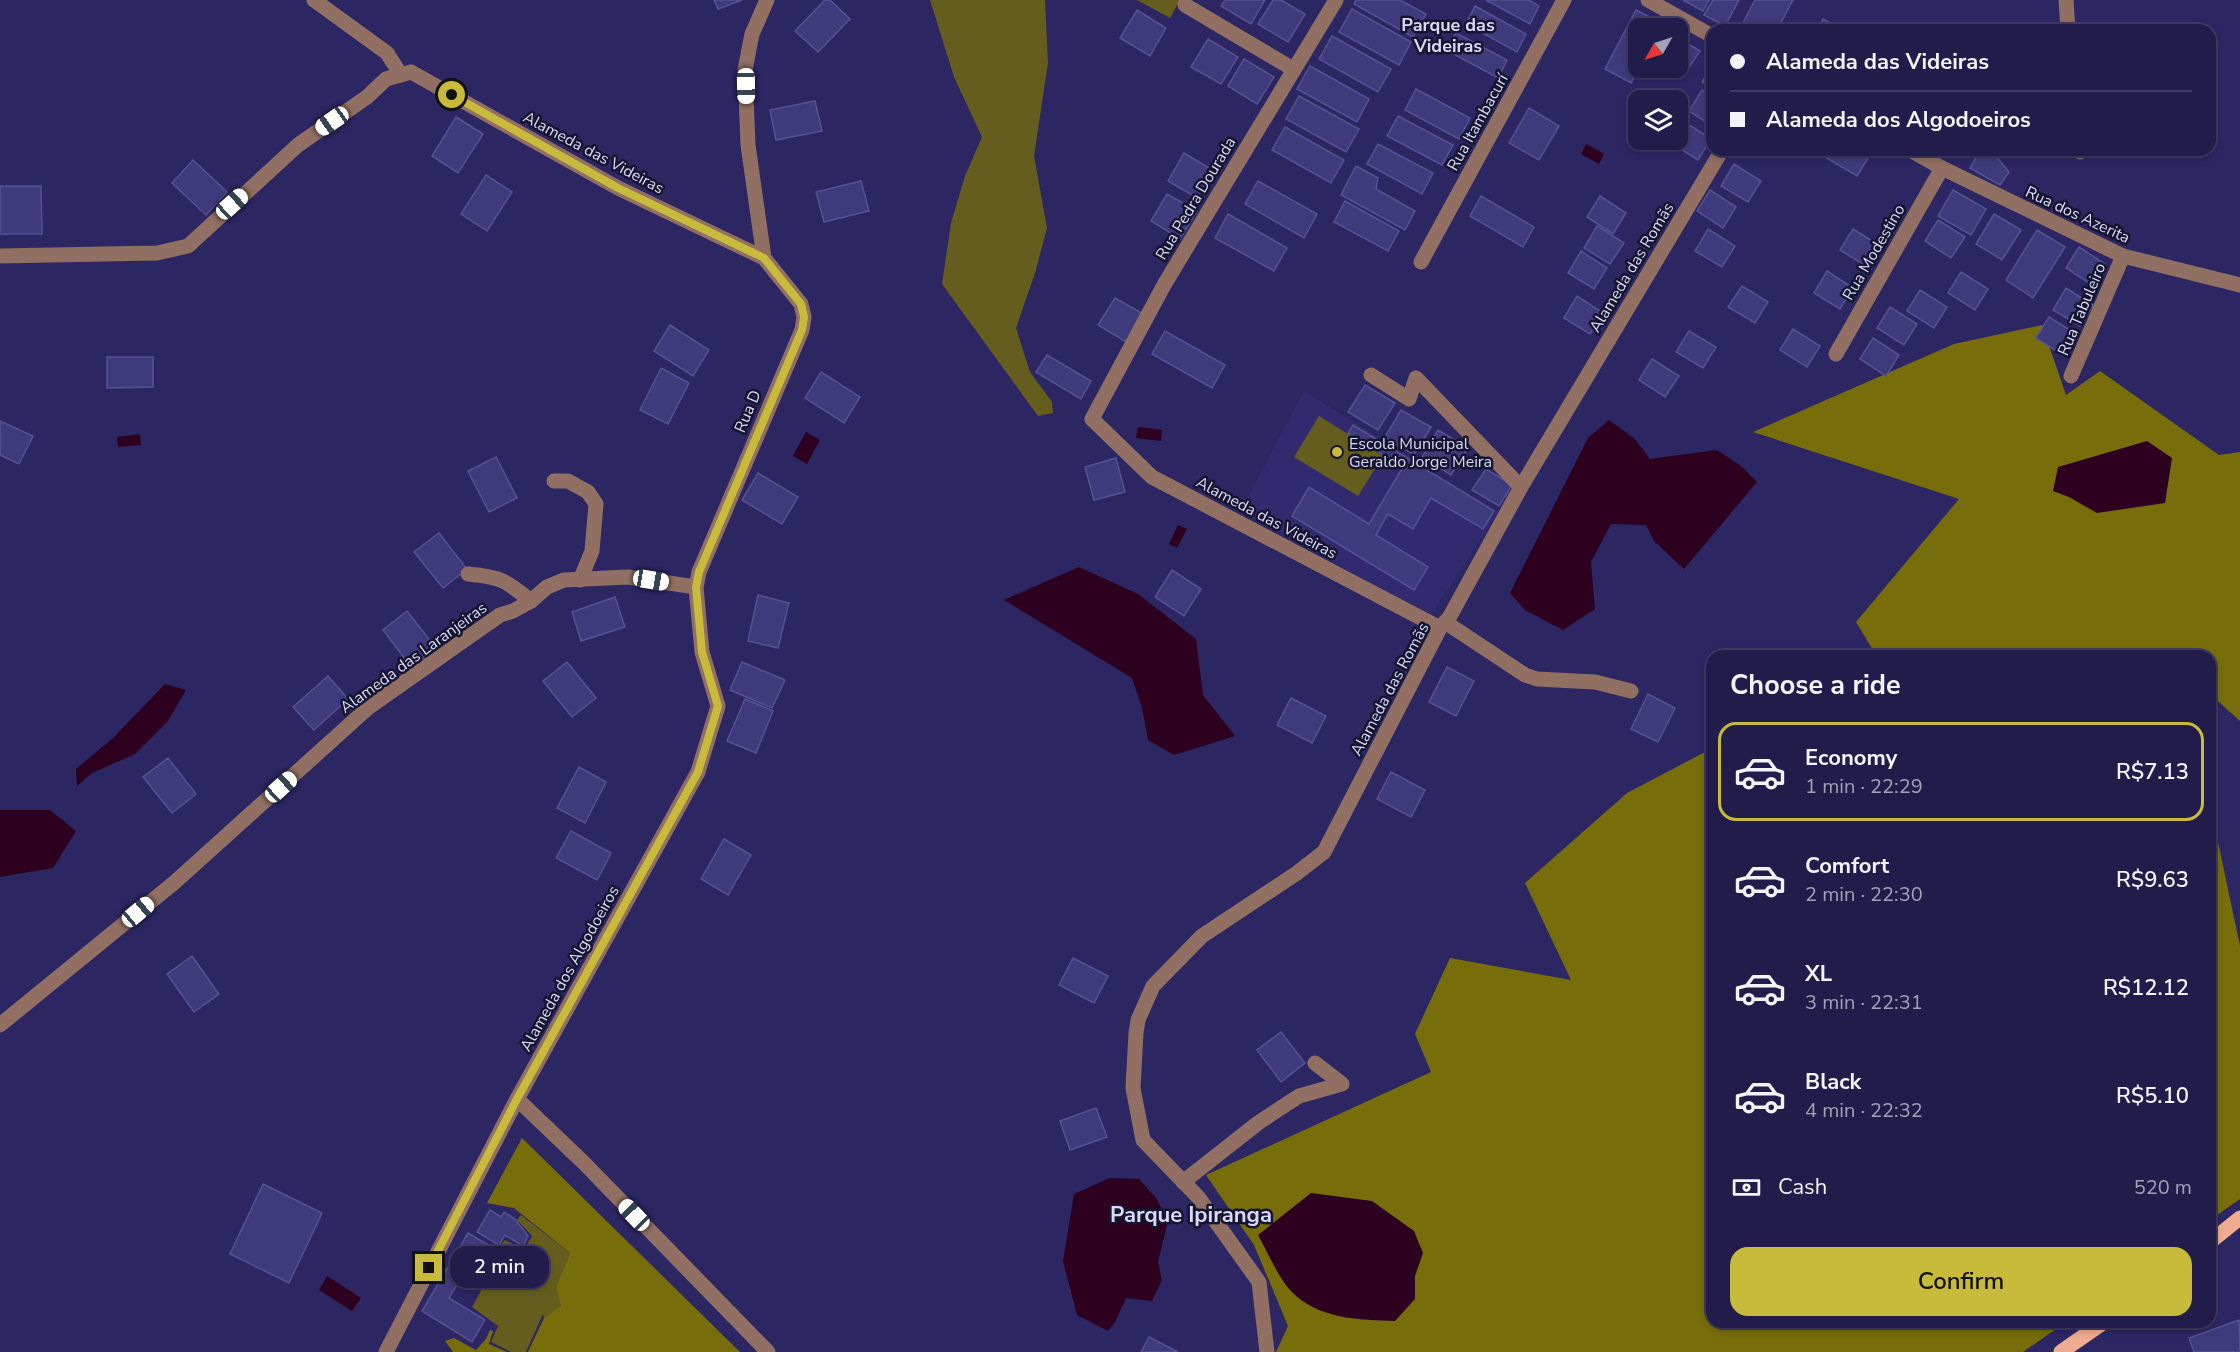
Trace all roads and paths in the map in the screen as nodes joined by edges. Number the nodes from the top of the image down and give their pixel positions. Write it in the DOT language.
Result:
graph roads {
  1 [pos="315,0"];
  2 [pos="767,0"];
  3 [pos="1336,0"];
  4 [pos="1564,0"];
  5 [pos="1648,0"];
  6 [pos="2066,0"];
  7 [pos="1185,5"];
  8 [pos="2068,24"];
  9 [pos="1706,33"];
  10 [pos="1293,69"];
  11 [pos="406,73"];
  12 [pos="1718,156"];
  13 [pos="1921,156"];
  14 [pos="1942,168"];
  15 [pos="0,256"];
  16 [pos="2123,256"];
  17 [pos="764,258"];
  18 [pos="1421,262"];
  19 [pos="2240,285"];
  20 [pos="1836,354"];
  21 [pos="1371,375"];
  22 [pos="2071,376"];
  23 [pos="1092,419"];
  24 [pos="554,481"];
  25 [pos="1521,487"];
  26 [pos="468,574"];
  27 [pos="580,580"];
  28 [pos="696,587"];
  29 [pos="531,601"];
  30 [pos="1443,625"];
  31 [pos="1631,691"];
  32 [pos="0,1025"];
  33 [pos="1316,1063"];
  34 [pos="517,1099"];
  35 [pos="1183,1182"];
  36 [pos="2240,1218"];
  37 [pos="2216,1237"];
  38 [pos="2095,1328"];
  39 [pos="386,1352"];
  40 [pos="768,1352"];
  41 [pos="1267,1352"];
  42 [pos="2061,1352"];
  1 -- 11 [label="street"];
  2 -- 17 [label="street"];
  3 -- 10 [label="street, Rua Pedra Dourada"];
  4 -- 18 [label="street, Rua Itambacurí"];
  5 -- 9 [label="street"];
  6 -- 8 [label="street"];
  7 -- 10 [label="street"];
  10 -- 23 [label="street, Rua Pedra Dourada"];
  11 -- 15 [label="street"];
  11 -- 17 [label="street, Alameda das Videiras"];
  12 -- 25 [label="street, Alameda das Romãs"];
  13 -- 14 [label="street, Rua dos Azerita"];
  14 -- 16 [label="street, Rua dos Azerita"];
  14 -- 20 [label="street, Rua Modestino"];
  16 -- 19 [label="street, Rua dos Azerita"];
  16 -- 22 [label="street, Rua Tabuleiro"];
  17 -- 28 [label="street, Rua D"];
  21 -- 25 [label="street"];
  23 -- 30 [label="street, Alameda das Videiras"];
  24 -- 27 [label="street"];
  25 -- 30 [label="street, Alameda das Romãs"];
  26 -- 29 [label="street"];
  27 -- 28 [label="street, Alameda das Laranjeiras"];
  27 -- 29 [label="street, Alameda das Laranjeiras"];
  28 -- 34 [label="street, Alameda dos Algodoeiros"];
  29 -- 32 [label="street, Alameda das Laranjeiras"];
  30 -- 31 [label="street, Alameda das Videiras"];
  30 -- 35 [label="street, Alameda das Romãs"];
  33 -- 35 [label="street"];
  34 -- 39 [label="street, Alameda dos Algodoeiros"];
  34 -- 40 [label="street"];
  35 -- 41 [label="street, Alameda das Romãs"];
  36 -- 37 [label="main road"];
  38 -- 42 [label="main road"];
}
